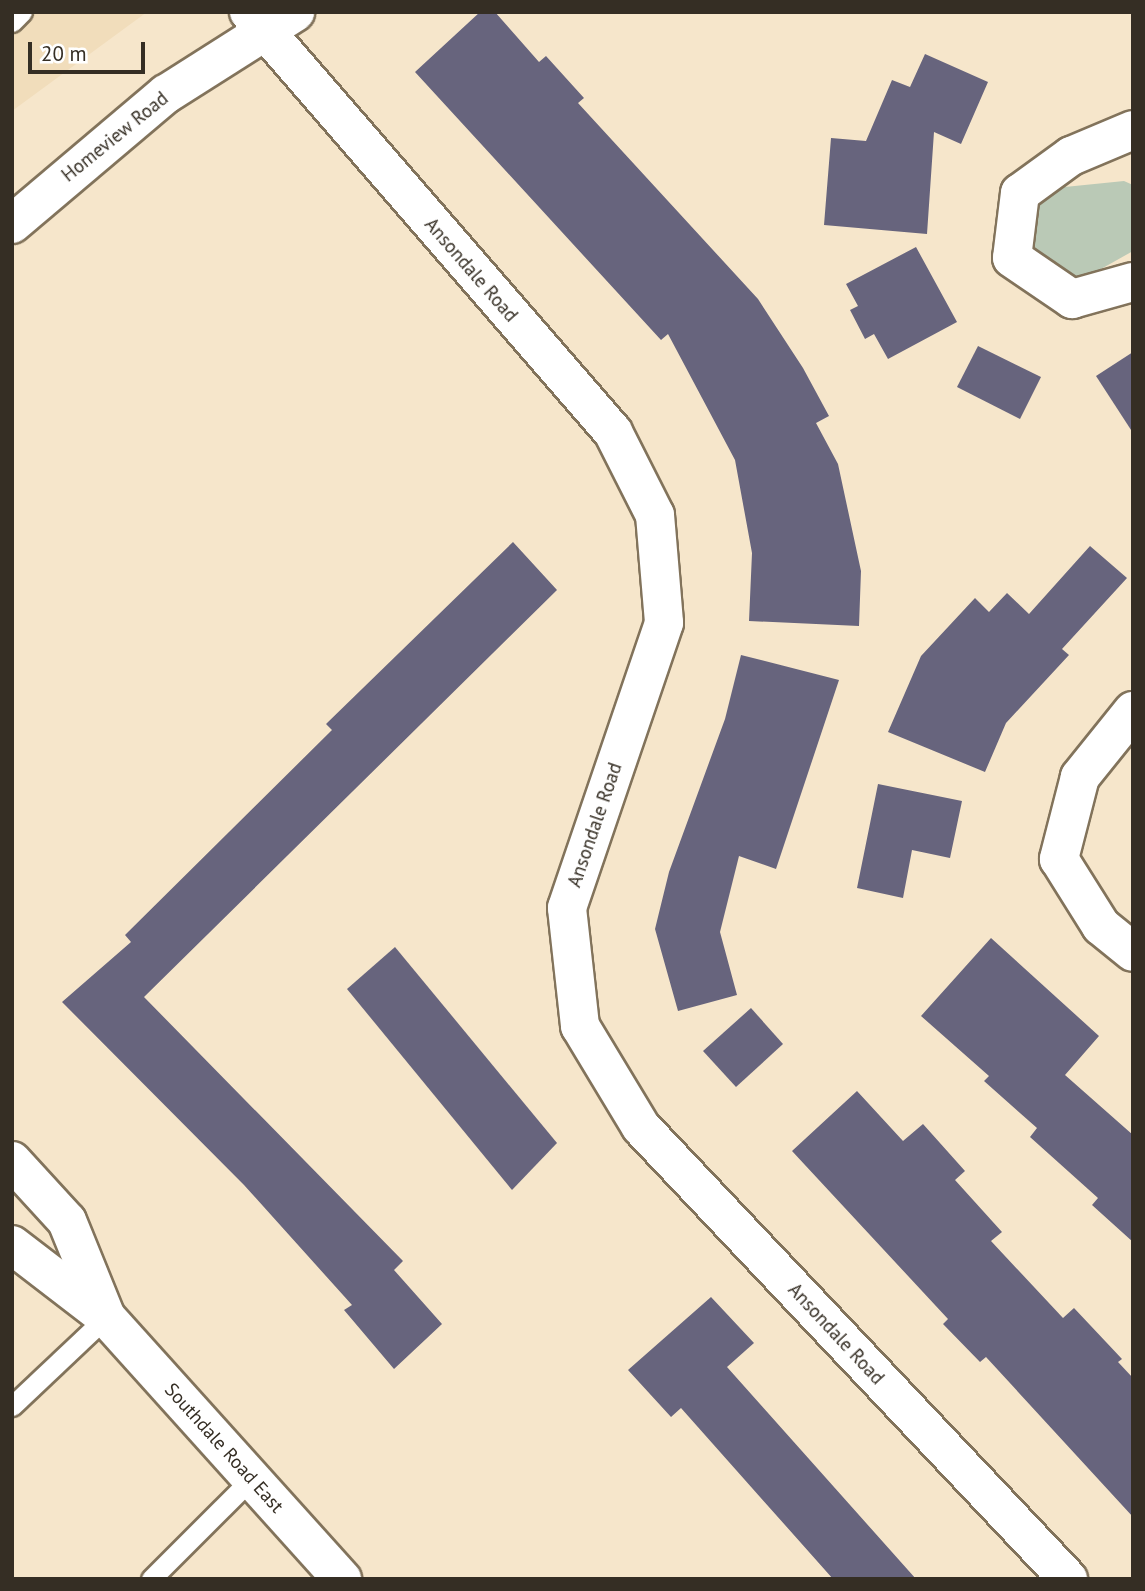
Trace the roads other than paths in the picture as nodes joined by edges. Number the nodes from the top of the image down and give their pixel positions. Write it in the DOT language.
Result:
graph roads {
  1 [pos="22,12"];
  2 [pos="295,12"];
  3 [pos="12,22"];
  4 [pos="256,23"];
  5 [pos="1133,130"];
  6 [pos="12,225"];
  7 [pos="1133,282"];
  8 [pos="1133,711"];
  9 [pos="1133,952"];
  10 [pos="12,1161"];
  11 [pos="12,1245"];
  12 [pos="106,1317"];
  13 [pos="12,1406"];
  14 [pos="252,1478"];
  15 [pos="151,1579"];
  16 [pos="342,1579"];
  17 [pos="1068,1579"];
  1 -- 3 [label="lane"];
  2 -- 4 [label="street, Homeview Road"];
  4 -- 6 [label="street, Homeview Road"];
  4 -- 17 [label="street, Ansondale Road"];
  5 -- 7 [label="street"];
  8 -- 9 [label="street"];
  10 -- 12 [label="street, Southdale Road East"];
  11 -- 12 [label="street, Southdale Road East"];
  12 -- 13 [label="lane"];
  12 -- 14 [label="street, Southdale Road East"];
  14 -- 15 [label="lane"];
  14 -- 16 [label="street, Southdale Road East"];
}
